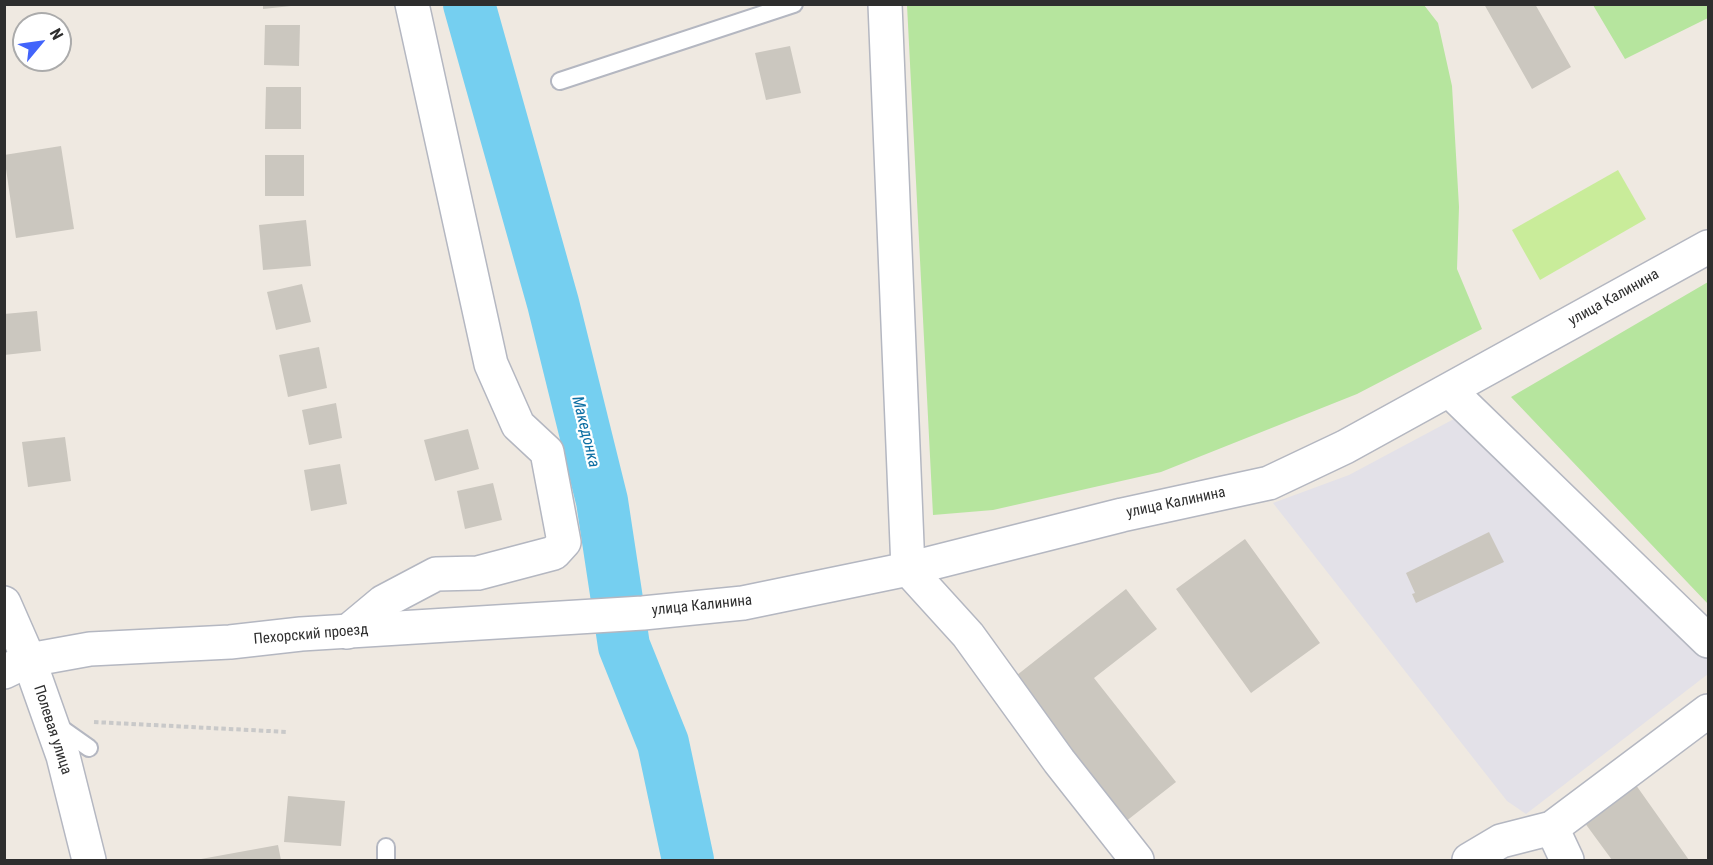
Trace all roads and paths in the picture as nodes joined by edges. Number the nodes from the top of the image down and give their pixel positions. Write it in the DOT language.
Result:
graph roads {
  1 [pos="412,4"];
  2 [pos="794,4"];
  3 [pos="885,4"];
  4 [pos="560,81"];
  5 [pos="1708,247"];
  6 [pos="1450,391"];
  7 [pos="908,569"];
  8 [pos="4,603"];
  9 [pos="594,616"];
  10 [pos="347,632"];
  11 [pos="1708,641"];
  12 [pos="17,666"];
  13 [pos="1708,711"];
  14 [pos="49,720"];
  15 [pos="288,732"];
  16 [pos="89,748"];
  17 [pos="1552,828"];
  18 [pos="89,861"];
  19 [pos="1137,861"];
  20 [pos="1469,861"];
  21 [pos="1568,861"];
  1 -- 10 [label="street"];
  2 -- 4 [label="lane"];
  3 -- 7 [label="street"];
  5 -- 6 [label="street, улица Калинина"];
  6 -- 7 [label="street, улица Калинина"];
  6 -- 11 [label="street"];
  7 -- 9 [label="street, улица Калинина"];
  7 -- 19 [label="street"];
  8 -- 12 [label="street, Полевая улица"];
  9 -- 10 [label="street, Пехорский проезд"];
  10 -- 12 [label="street, Пехорский проезд"];
  12 -- 14 [label="street, Полевая улица"];
  13 -- 17 [label="street"];
  14 -- 15 [label="path"];
  14 -- 16 [label="lane"];
  14 -- 18 [label="street, Полевая улица"];
  17 -- 20 [label="street"];
  17 -- 21 [label="street"];
}
